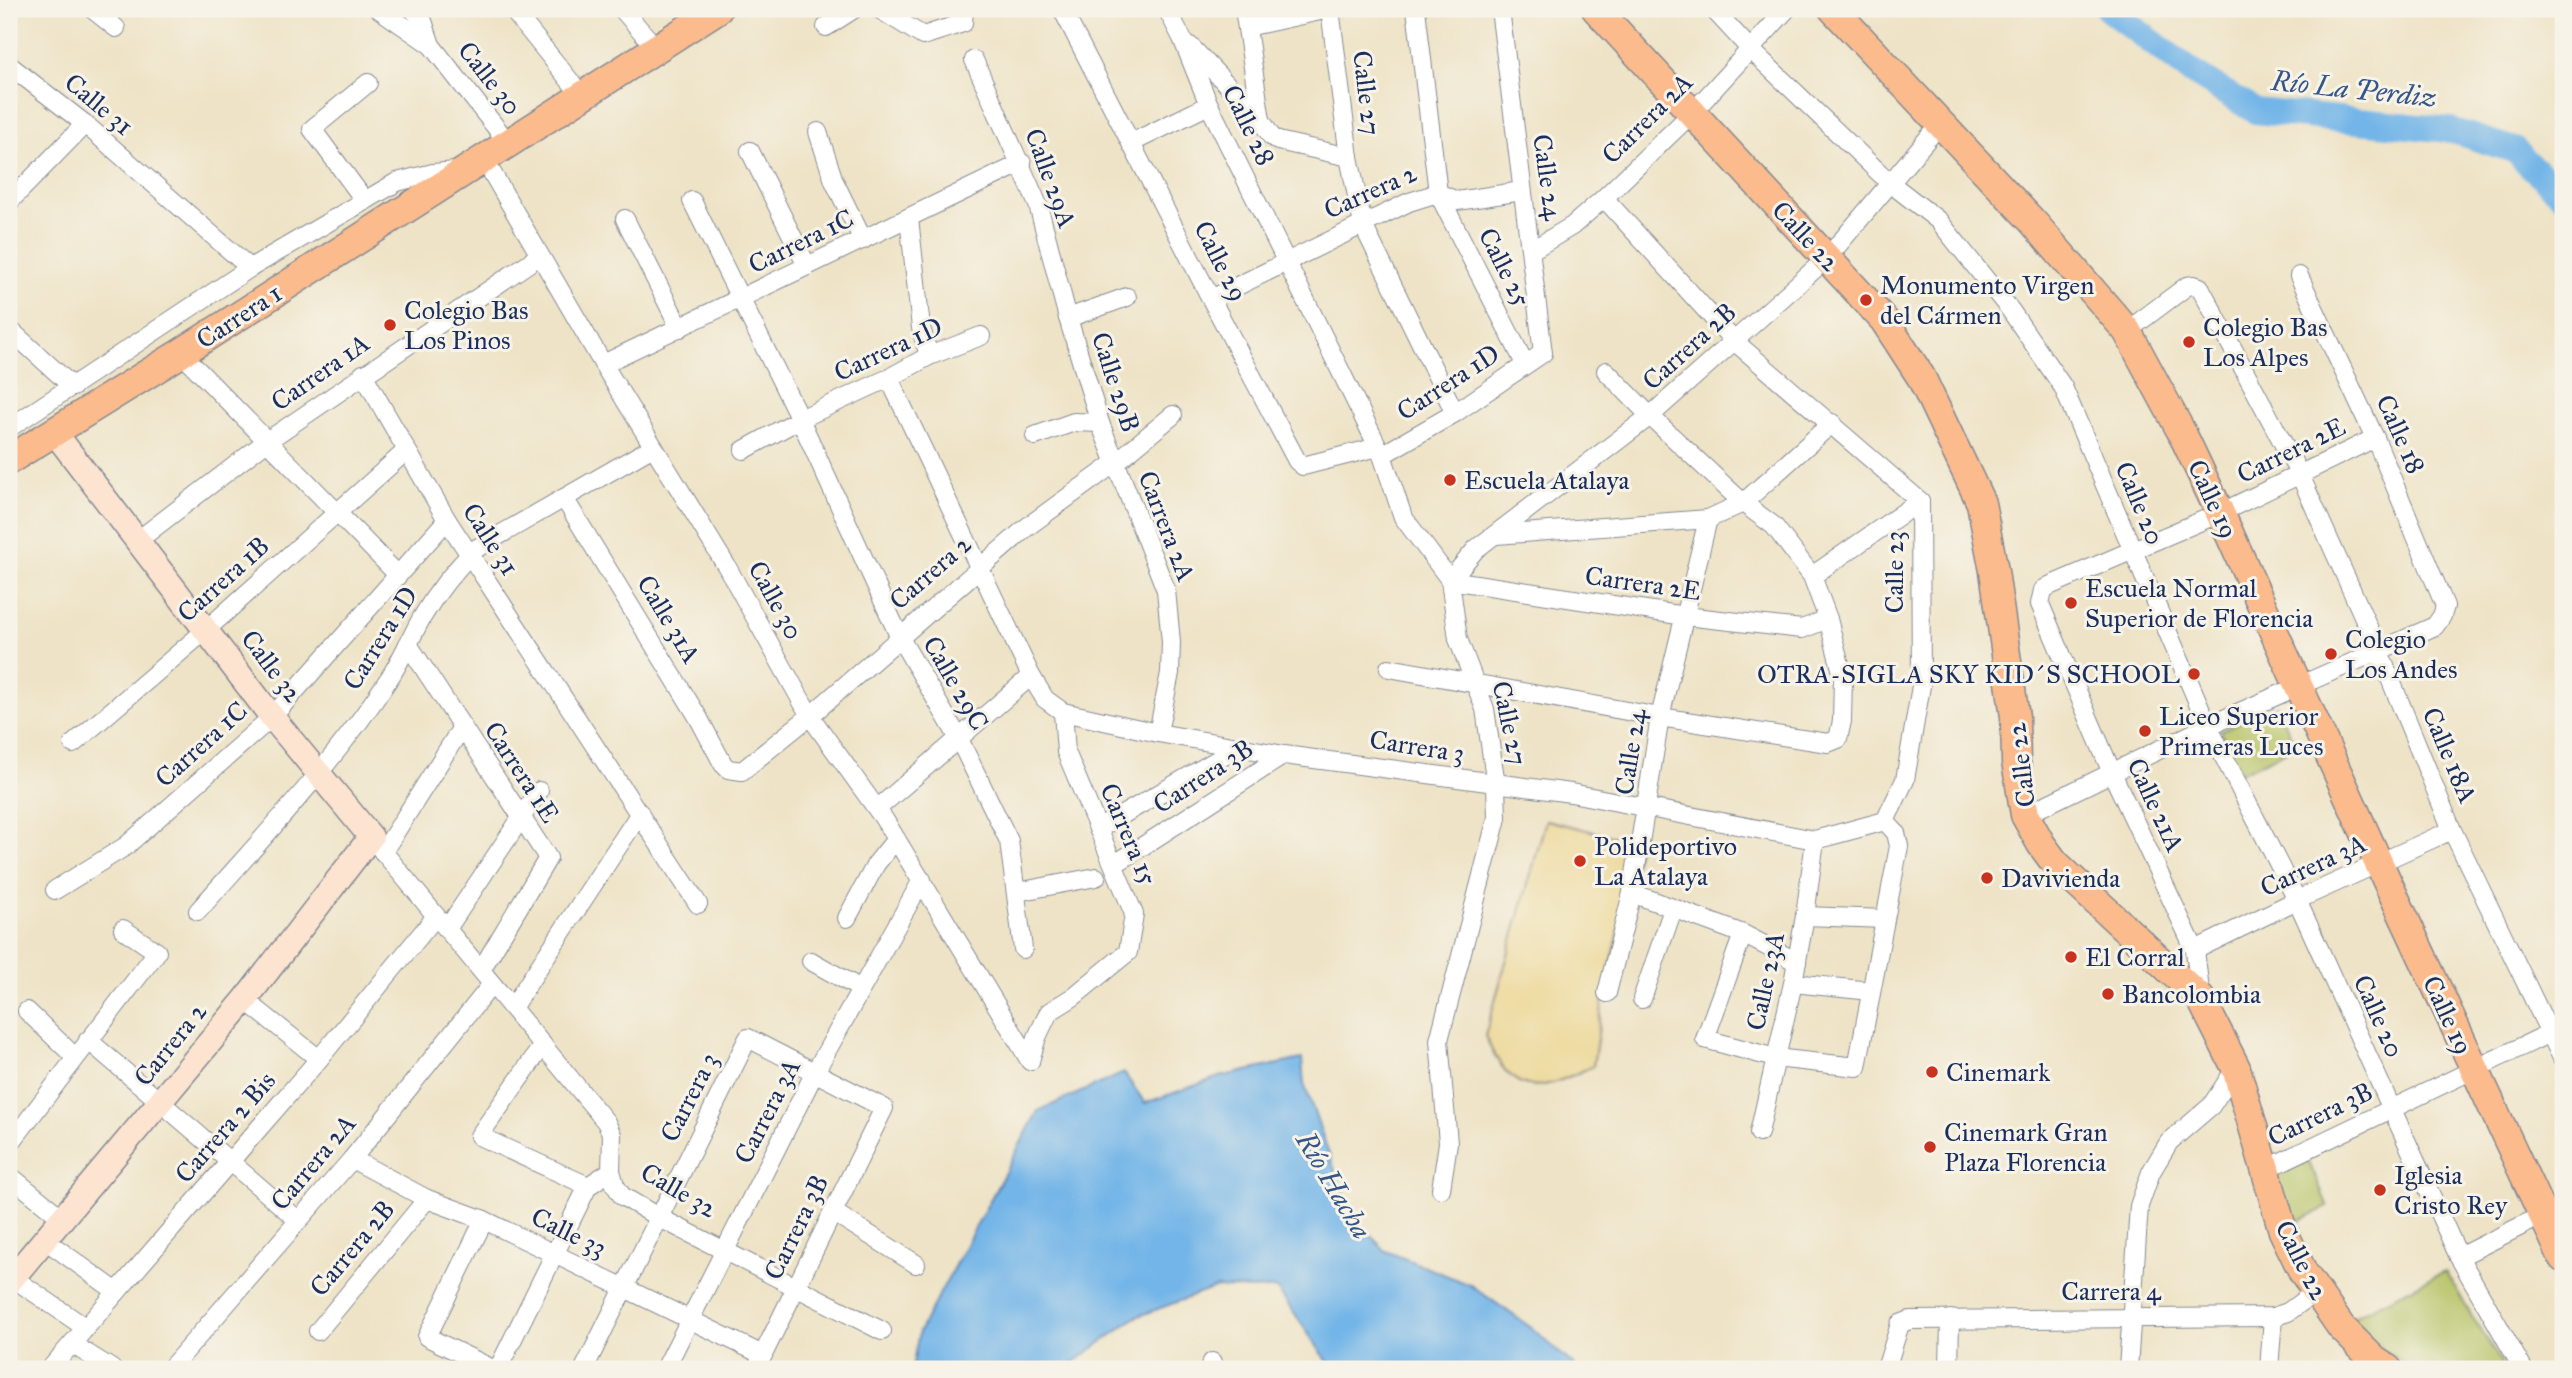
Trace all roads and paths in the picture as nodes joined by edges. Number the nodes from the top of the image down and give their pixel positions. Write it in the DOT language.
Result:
graph roads {
  1 [pos="92,9"];
  2 [pos="379,9"];
  3 [pos="413,9"];
  4 [pos="512,9"];
  5 [pos="622,9"];
  6 [pos="718,9"];
  7 [pos="854,9"];
  8 [pos="879,9"];
  9 [pos="964,9"];
  10 [pos="1062,9"];
  11 [pos="1167,9"];
  12 [pos="1244,9"];
  13 [pos="1330,9"];
  14 [pos="1416,9"];
  15 [pos="1500,9"];
  16 [pos="1596,9"];
  17 [pos="1713,9"];
  18 [pos="1787,9"];
  19 [pos="1833,9"];
  20 [pos="826,27"];
  21 [pos="1247,27"];
  22 [pos="116,28"];
  23 [pos="1182,38"];
  24 [pos="431,45"];
  25 [pos="656,48"];
  26 [pos="1750,49"];
  27 [pos="974,60"];
  28 [pos="9,65"];
  29 [pos="368,83"];
  30 [pos="583,97"];
  31 [pos="1209,105"];
  32 [pos="1692,113"];
  33 [pos="1261,120"];
  34 [pos="85,124"];
  35 [pos="1940,124"];
  36 [pos="818,132"];
  37 [pos="1131,143"];
  38 [pos="509,144"];
  39 [pos="750,151"];
  40 [pos="1349,157"];
  41 [pos="1022,163"];
  42 [pos="476,165"];
  43 [pos="1890,183"];
  44 [pos="1521,191"];
  45 [pos="1438,193"];
  46 [pos="1604,198"];
  47 [pos="365,201"];
  48 [pos="692,201"];
  49 [pos="9,202"];
  50 [pos="909,218"];
  51 [pos="625,219"];
  52 [pos="1363,225"];
  53 [pos="863,240"];
  54 [pos="1532,250"];
  55 [pos="539,256"];
  56 [pos="1827,258"];
  57 [pos="1287,262"];
  58 [pos="807,266"];
  59 [pos="250,268"];
  60 [pos="2299,276"];
  61 [pos="1127,297"];
  62 [pos="741,299"];
  63 [pos="1211,299"];
  64 [pos="1068,318"];
  65 [pos="680,328"];
  66 [pos="9,329"];
  67 [pos="2127,331"];
  68 [pos="981,336"];
  69 [pos="1734,341"];
  70 [pos="1543,353"];
  71 [pos="181,354"];
  72 [pos="929,356"];
  73 [pos="1525,364"];
  74 [pos="603,365"];
  75 [pos="1606,371"];
  76 [pos="363,374"];
  77 [pos="889,378"];
  78 [pos="74,387"];
  79 [pos="1455,413"];
  80 [pos="1173,415"];
  81 [pos="1650,416"];
  82 [pos="800,419"];
  83 [pos="1100,423"];
  84 [pos="1832,423"];
  85 [pos="9,428"];
  86 [pos="55,433"];
  87 [pos="1035,436"];
  88 [pos="2375,438"];
  89 [pos="267,441"];
  90 [pos="653,447"];
  91 [pos="744,450"];
  92 [pos="1380,451"];
  93 [pos="406,452"];
  94 [pos="9,460"];
  95 [pos="1115,463"];
  96 [pos="2300,475"];
  97 [pos="564,498"];
  98 [pos="1920,501"];
  99 [pos="1742,503"];
  100 [pos="337,513"];
  101 [pos="2220,513"];
  102 [pos="1708,519"];
  103 [pos="447,520"];
  104 [pos="1493,535"];
  105 [pos="137,541"];
  106 [pos="2131,550"];
  107 [pos="470,555"];
  108 [pos="978,569"];
  109 [pos="398,575"];
  110 [pos="1812,576"];
  111 [pos="1450,580"];
  112 [pos="2040,596"];
  113 [pos="1685,617"];
  114 [pos="1828,619"];
  115 [pos="207,629"];
  116 [pos="900,638"];
  117 [pos="408,644"];
  118 [pos="2378,649"];
  119 [pos="1390,668"];
  120 [pos="1031,677"];
  121 [pos="1475,682"];
  122 [pos="2299,687"];
  123 [pos="1063,712"];
  124 [pos="272,716"];
  125 [pos="810,716"];
  126 [pos="1660,717"];
  127 [pos="2208,726"];
  128 [pos="462,727"];
  129 [pos="1158,733"];
  130 [pos="958,737"];
  131 [pos="72,744"];
  132 [pos="1241,746"];
  133 [pos="1284,755"];
  134 [pos="728,769"];
  135 [pos="2112,773"];
  136 [pos="320,775"];
  137 [pos="1496,785"];
  138 [pos="539,791"];
  139 [pos="1647,808"];
  140 [pos="877,809"];
  141 [pos="640,813"];
  142 [pos="2025,814"];
  143 [pos="522,819"];
  144 [pos="1885,821"];
  145 [pos="1098,829"];
  146 [pos="2452,830"];
  147 [pos="896,839"];
  148 [pos="1815,840"];
  149 [pos="377,845"];
  150 [pos="1115,864"];
  151 [pos="2379,864"];
  152 [pos="1096,877"];
  153 [pos="922,880"];
  154 [pos="55,890"];
  155 [pos="1017,892"];
  156 [pos="1632,893"];
  157 [pos="2297,900"];
  158 [pos="698,904"];
  159 [pos="1674,909"];
  160 [pos="198,911"];
  161 [pos="1805,916"];
  162 [pos="847,918"];
  163 [pos="1885,919"];
  164 [pos="442,923"];
  165 [pos="123,929"];
  166 [pos="1743,934"];
  167 [pos="1023,949"];
  168 [pos="2195,950"];
  169 [pos="811,961"];
  170 [pos="1797,962"];
  171 [pos="487,977"];
  172 [pos="1793,983"];
  173 [pos="861,989"];
  174 [pos="1871,991"];
  175 [pos="1607,993"];
  176 [pos="1642,999"];
  177 [pos="2201,999"];
  178 [pos="245,1000"];
  179 [pos="512,1008"];
  180 [pos="27,1011"];
  181 [pos="2550,1033"];
  182 [pos="88,1040"];
  183 [pos="543,1045"];
  184 [pos="75,1057"];
  185 [pos="1775,1058"];
  186 [pos="318,1059"];
  187 [pos="1030,1060"];
  188 [pos="2563,1060"];
  189 [pos="2236,1068"];
  190 [pos="2473,1069"];
  191 [pos="815,1072"];
  192 [pos="2246,1101"];
  193 [pos="161,1102"];
  194 [pos="2211,1106"];
  195 [pos="2392,1109"];
  196 [pos="1759,1133"];
  197 [pos="9,1145"];
  198 [pos="352,1159"];
  199 [pos="230,1161"];
  200 [pos="2264,1170"];
  201 [pos="611,1171"];
  202 [pos="9,1175"];
  203 [pos="588,1186"];
  204 [pos="1441,1189"];
  205 [pos="427,1199"];
  206 [pos="2553,1210"];
  207 [pos="833,1212"];
  208 [pos="658,1217"];
  209 [pos="63,1219"];
  210 [pos="298,1220"];
  211 [pos="484,1220"];
  212 [pos="46,1240"];
  213 [pos="725,1251"];
  214 [pos="554,1253"];
  215 [pos="2459,1257"];
  216 [pos="2563,1258"];
  217 [pos="916,1264"];
  218 [pos="11,1280"];
  219 [pos="624,1287"];
  220 [pos="796,1287"];
  221 [pos="117,1292"];
  222 [pos="2315,1292"];
  223 [pos="2130,1316"];
  224 [pos="2273,1317"];
  225 [pos="1950,1319"];
  226 [pos="690,1321"];
  227 [pos="86,1328"];
  228 [pos="318,1331"];
  229 [pos="882,1331"];
  230 [pos="72,1344"];
  231 [pos="759,1362"];
  232 [pos="50,1369"];
  233 [pos="112,1369"];
  234 [pos="170,1369"];
  235 [pos="496,1369"];
  236 [pos="584,1369"];
  237 [pos="665,1369"];
  238 [pos="1886,1369"];
  239 [pos="1949,1369"];
  240 [pos="2128,1369"];
  241 [pos="2269,1369"];
  242 [pos="2388,1369"];
  243 [pos="2524,1369"];
  1 -- 22 [label="street"];
  2 -- 24 [label="street, Calle 30"];
  3 -- 24 [label="street, Calle 30"];
  4 -- 30 [label="street"];
  5 -- 25 [label="street"];
  6 -- 25 [label="main road, Carrera 1"];
  7 -- 20 [label="street"];
  8 -- 9 [label="street"];
  10 -- 37 [label="street, Calle 29"];
  11 -- 23 [label="street, Calle 28"];
  12 -- 21 [label="street"];
  13 -- 21 [label="street"];
  13 -- 40 [label="street, Calle 27"];
  14 -- 45 [label="street"];
  15 -- 44 [label="street, Calle 24"];
  16 -- 32 [label="main road, Calle 22"];
  17 -- 26 [label="street, Calle 20"];
  18 -- 26 [label="street, Carrera 2A"];
  19 -- 35 [label="main road, Calle 19"];
  21 -- 33 [label="street"];
  23 -- 31 [label="street, Calle 28"];
  23 -- 33 [label="street"];
  24 -- 38 [label="street, Calle 30"];
  25 -- 30 [label="main road, Carrera 1"];
  26 -- 32 [label="street, Carrera 2A"];
  26 -- 43 [label="street, Calle 20"];
  27 -- 41 [label="street, Calle 29A"];
  28 -- 34 [label="street, Calle 31"];
  29 -- 47 [label="street"];
  30 -- 38 [label="main road, Carrera 1"];
  31 -- 37 [label="street"];
  31 -- 57 [label="street, Calle 28"];
  32 -- 46 [label="street, Carrera 2A"];
  32 -- 56 [label="main road, Calle 22"];
  33 -- 40 [label="street"];
  34 -- 49 [label="street"];
  34 -- 59 [label="street, Calle 31"];
  35 -- 43 [label="street, Carrera 2B"];
  35 -- 67 [label="main road, Calle 19"];
  36 -- 53 [label="street"];
  37 -- 63 [label="street, Calle 29"];
  38 -- 42 [label="main road, Carrera 1"];
  39 -- 58 [label="street"];
  40 -- 52 [label="street, Calle 27"];
  41 -- 50 [label="street, Carrera 1C"];
  41 -- 64 [label="street, Calle 29A"];
  42 -- 47 [label="street, Carrera 1"];
  42 -- 55 [label="street, Calle 30"];
  42 -- 71 [label="main road, Carrera 1"];
  43 -- 56 [label="street, Carrera 2B"];
  43 -- 106 [label="street, Calle 20"];
  44 -- 45 [label="street, Carrera 2"];
  44 -- 54 [label="street, Calle 24"];
  45 -- 52 [label="street, Carrera 2"];
  45 -- 73 [label="street, Calle 25"];
  46 -- 54 [label="street, Carrera 2A"];
  46 -- 69 [label="street, Calle 23"];
  47 -- 59 [label="street, Carrera 1"];
  48 -- 62 [label="street"];
  50 -- 53 [label="street, Carrera 1C"];
  50 -- 72 [label="street"];
  51 -- 65 [label="street"];
  52 -- 57 [label="street, Carrera 2"];
  52 -- 79 [label="street, Calle 27"];
  53 -- 58 [label="street, Carrera 1C"];
  54 -- 70 [label="street, Calle 24"];
  55 -- 74 [label="street, Calle 30"];
  55 -- 76 [label="street, Carrera 1A"];
  56 -- 69 [label="street, Carrera 2B"];
  56 -- 142 [label="main road, Calle 22"];
  57 -- 63 [label="street, Carrera 2"];
  57 -- 92 [label="street, Calle 27"];
  58 -- 62 [label="street, Carrera 1C"];
  59 -- 78 [label="street, Carrera 1"];
  60 -- 88 [label="street, Calle 18"];
  61 -- 64 [label="street"];
  62 -- 65 [label="street, Carrera 1C"];
  62 -- 82 [label="street, Calle 29C"];
  63 -- 92 [label="street, Calle 29"];
  64 -- 83 [label="street, Calle 29B"];
  65 -- 74 [label="street, Carrera 1C"];
  66 -- 78 [label="street"];
  67 -- 96 [label="street, Calle 18A"];
  67 -- 101 [label="main road, Calle 19"];
  68 -- 72 [label="street, Carrera 1D"];
  69 -- 81 [label="street, Carrera 2B"];
  69 -- 84 [label="street, Calle 23"];
  70 -- 73 [label="street, Carrera 1D"];
  71 -- 86 [label="main road, Carrera 1"];
  71 -- 89 [label="street"];
  72 -- 77 [label="street, Carrera 1D"];
  73 -- 79 [label="street, Carrera 1D"];
  74 -- 90 [label="street, Calle 30"];
  75 -- 81 [label="street"];
  76 -- 89 [label="street, Carrera 1A"];
  76 -- 93 [label="street, Calle 31"];
  77 -- 82 [label="street, Carrera 1D"];
  77 -- 108 [label="street"];
  78 -- 85 [label="street, Carrera 1"];
  79 -- 92 [label="street, Carrera 1D"];
  80 -- 95 [label="street, Carrera 2"];
  81 -- 99 [label="street"];
  81 -- 104 [label="street, Carrera 2B"];
  82 -- 91 [label="street, Carrera 1D"];
  82 -- 116 [label="street, Calle 29C"];
  83 -- 87 [label="street"];
  83 -- 95 [label="street, Calle 29B"];
  84 -- 98 [label="street, Calle 23"];
  84 -- 99 [label="street"];
  86 -- 94 [label="main road, Carrera 1"];
  86 -- 105 [label="street, Calle 32"];
  88 -- 96 [label="street, Carrera 2E"];
  88 -- 118 [label="street, Calle 18"];
  89 -- 100 [label="street"];
  89 -- 105 [label="street, Carrera 1A"];
  90 -- 97 [label="street, Carrera 1D"];
  90 -- 125 [label="street, Calle 30"];
  92 -- 111 [label="street, Calle 27"];
  93 -- 100 [label="street, Carrera 1B"];
  93 -- 103 [label="street, Calle 31"];
  95 -- 108 [label="street, Carrera 2"];
  95 -- 129 [label="street, Carrera 2A"];
  96 -- 101 [label="street, Carrera 2E"];
  96 -- 118 [label="street, Calle 18A"];
  97 -- 107 [label="street, Carrera 1D"];
  97 -- 134 [label="street, Calle 31A"];
  98 -- 110 [label="street"];
  98 -- 144 [label="street, Calle 23"];
  99 -- 102 [label="street"];
  99 -- 110 [label="street"];
  100 -- 109 [label="street"];
  100 -- 115 [label="street, Carrera 1B"];
  101 -- 106 [label="street, Carrera 2E"];
  101 -- 122 [label="main road, Calle 19"];
  102 -- 104 [label="street"];
  102 -- 113 [label="street, Calle 24"];
  103 -- 107 [label="street, Calle 31"];
  103 -- 109 [label="street, Carrera 1C"];
  104 -- 111 [label="street, Carrera 2B"];
  105 -- 115 [label="street, Calle 32"];
  106 -- 112 [label="street, Carrera 2E"];
  106 -- 127 [label="street, Calle 20"];
  107 -- 117 [label="street, Carrera 1D"];
  107 -- 141 [label="street, Calle 31"];
  108 -- 116 [label="street, Carrera 2"];
  108 -- 120 [label="street"];
  109 -- 124 [label="street, Carrera 1C"];
  110 -- 114 [label="street"];
  111 -- 113 [label="street, Carrera 2E"];
  111 -- 121 [label="street, Calle 27"];
  112 -- 135 [label="street, Calle 21A"];
  113 -- 114 [label="street, Carrera 2E"];
  113 -- 126 [label="street, Calle 24"];
  114 -- 126 [label="street"];
  115 -- 124 [label="street, Calle 32"];
  115 -- 131 [label="street, Carrera 1B"];
  116 -- 125 [label="street, Carrera 2"];
  116 -- 130 [label="street, Calle 29C"];
  117 -- 128 [label="street"];
  117 -- 136 [label="street, Carrera 1D"];
  118 -- 122 [label="street"];
  118 -- 146 [label="street, Calle 18A"];
  119 -- 121 [label="street"];
  120 -- 123 [label="street"];
  120 -- 130 [label="street"];
  121 -- 126 [label="street"];
  121 -- 137 [label="street, Calle 27"];
  122 -- 127 [label="street"];
  122 -- 151 [label="main road, Calle 19"];
  123 -- 129 [label="street, Carrera 3"];
  123 -- 145 [label="street, Carrera 15"];
  124 -- 136 [label="street, Calle 32"];
  124 -- 154 [label="street, Carrera 1C"];
  125 -- 134 [label="street, Carrera 2"];
  125 -- 140 [label="street, Calle 30"];
  126 -- 139 [label="street, Calle 24"];
  127 -- 135 [label="street"];
  127 -- 157 [label="street, Calle 20"];
  128 -- 143 [label="street, Carrera 1E"];
  128 -- 149 [label="street, Carrera 1E"];
  129 -- 132 [label="street, Carrera 3"];
  130 -- 140 [label="street"];
  130 -- 155 [label="street, Calle 29C"];
  132 -- 133 [label="street, Carrera 3"];
  132 -- 145 [label="street"];
  133 -- 137 [label="street, Carrera 3"];
  133 -- 150 [label="street, Carrera 3B"];
  135 -- 142 [label="street"];
  135 -- 168 [label="street, Calle 21A"];
  136 -- 149 [label="street, Calle 32"];
  136 -- 160 [label="street, Carrera 1D"];
  137 -- 139 [label="street, Carrera 3"];
  137 -- 204 [label="street, Calle 27"];
  138 -- 143 [label="street"];
  139 -- 148 [label="street, Carrera 3"];
  139 -- 156 [label="street, Calle 24"];
  140 -- 147 [label="street, Calle 30"];
  141 -- 158 [label="street"];
  141 -- 179 [label="street"];
  142 -- 177 [label="main road, Calle 22"];
  143 -- 164 [label="street"];
  143 -- 171 [label="street, Carrera 1E"];
  144 -- 148 [label="street, Carrera 3"];
  144 -- 163 [label="street"];
  145 -- 150 [label="street, Carrera 15"];
  146 -- 151 [label="street, Carrera 3A"];
  146 -- 181 [label="street, Calle 18A"];
  147 -- 153 [label="street, Calle 30"];
  147 -- 162 [label="street"];
  148 -- 161 [label="street, Calle 23A"];
  149 -- 164 [label="street, Calle 32"];
  149 -- 178 [label="street, Carrera 2"];
  150 -- 187 [label="street, Carrera 15"];
  151 -- 157 [label="street, Carrera 3A"];
  151 -- 190 [label="main road, Calle 19"];
  152 -- 155 [label="street"];
  153 -- 173 [label="street, Carrera 3A"];
  153 -- 187 [label="street, Calle 30"];
  155 -- 167 [label="street, Calle 29C"];
  156 -- 159 [label="street"];
  156 -- 175 [label="street, Calle 24"];
  157 -- 168 [label="street, Carrera 3A"];
  157 -- 195 [label="street, Calle 20"];
  159 -- 166 [label="street"];
  159 -- 176 [label="street"];
  161 -- 163 [label="street"];
  161 -- 170 [label="street, Calle 23A"];
  163 -- 174 [label="street"];
  164 -- 171 [label="street, Calle 32"];
  164 -- 186 [label="street, Carrera 2 Bis"];
  165 -- 182 [label="street"];
  166 -- 170 [label="street"];
  166 -- 185 [label="street"];
  168 -- 177 [label="street, Calle 21A"];
  169 -- 173 [label="street"];
  170 -- 172 [label="street, Calle 23A"];
  171 -- 179 [label="street, Calle 32"];
  171 -- 198 [label="street, Carrera 2A"];
  172 -- 174 [label="street"];
  172 -- 185 [label="street, Calle 23A"];
  173 -- 191 [label="street, Carrera 3A"];
  174 -- 185 [label="street"];
  177 -- 189 [label="main road, Calle 22"];
  178 -- 186 [label="street"];
  178 -- 193 [label="street, Carrera 2"];
  179 -- 183 [label="street, Calle 32"];
  180 -- 184 [label="street"];
  181 -- 188 [label="street, Calle 18A"];
  181 -- 190 [label="street, Carrera 3B"];
  182 -- 184 [label="street"];
  182 -- 193 [label="street"];
  183 -- 201 [label="street, Calle 32"];
  183 -- 203 [label="street"];
  184 -- 197 [label="street"];
  185 -- 196 [label="street, Calle 23A"];
  186 -- 199 [label="street, Carrera 2 Bis"];
  189 -- 192 [label="main road, Calle 22"];
  189 -- 194 [label="street"];
  190 -- 195 [label="street, Carrera 3B"];
  190 -- 206 [label="main road, Calle 19"];
  191 -- 207 [label="street, Carrera 3B"];
  191 -- 208 [label="street, Carrera 3"];
  191 -- 213 [label="street, Carrera 3A"];
  192 -- 194 [label="street"];
  192 -- 200 [label="main road, Calle 22"];
  193 -- 199 [label="street"];
  193 -- 209 [label="street, Carrera 2"];
  194 -- 223 [label="street"];
  195 -- 200 [label="street, Carrera 3B"];
  195 -- 215 [label="street, Calle 20"];
  198 -- 205 [label="street, Calle 33"];
  198 -- 210 [label="street, Carrera 2A"];
  199 -- 210 [label="street"];
  199 -- 221 [label="street, Carrera 2 Bis"];
  200 -- 222 [label="main road, Calle 22"];
  201 -- 203 [label="street"];
  201 -- 208 [label="street, Calle 32"];
  202 -- 209 [label="street"];
  203 -- 214 [label="street"];
  205 -- 211 [label="street, Calle 33"];
  205 -- 228 [label="street, Carrera 2B"];
  206 -- 215 [label="street"];
  206 -- 216 [label="main road, Calle 19"];
  207 -- 217 [label="street"];
  207 -- 220 [label="street, Carrera 3B"];
  208 -- 213 [label="street, Calle 32"];
  208 -- 219 [label="street, Carrera 3"];
  209 -- 212 [label="street, Carrera 2"];
  210 -- 234 [label="street, Carrera 2A"];
  211 -- 214 [label="street, Calle 33"];
  211 -- 235 [label="street"];
  212 -- 218 [label="street, Carrera 2"];
  212 -- 221 [label="street"];
  213 -- 220 [label="street, Calle 32"];
  213 -- 226 [label="street, Carrera 3A"];
  214 -- 219 [label="street, Calle 33"];
  214 -- 235 [label="street"];
  215 -- 243 [label="street, Calle 20"];
  218 -- 227 [label="street"];
  219 -- 226 [label="street, Calle 33"];
  219 -- 236 [label="street, Carrera 3"];
  220 -- 229 [label="street, Calle 32"];
  220 -- 231 [label="street, Carrera 3B"];
  221 -- 227 [label="street, Carrera 2 Bis"];
  222 -- 224 [label="street, Carrera 4"];
  222 -- 242 [label="main road, Calle 22"];
  223 -- 224 [label="street, Carrera 4"];
  223 -- 225 [label="street, Carrera 4"];
  223 -- 240 [label="street"];
  224 -- 241 [label="street"];
  225 -- 238 [label="street, Carrera 4"];
  225 -- 239 [label="street"];
  226 -- 231 [label="street, Calle 33"];
  226 -- 237 [label="street, Carrera 3A"];
  227 -- 230 [label="street, Carrera 2 Bis"];
  230 -- 232 [label="street, Carrera 2 Bis"];
  230 -- 233 [label="street"];
}
